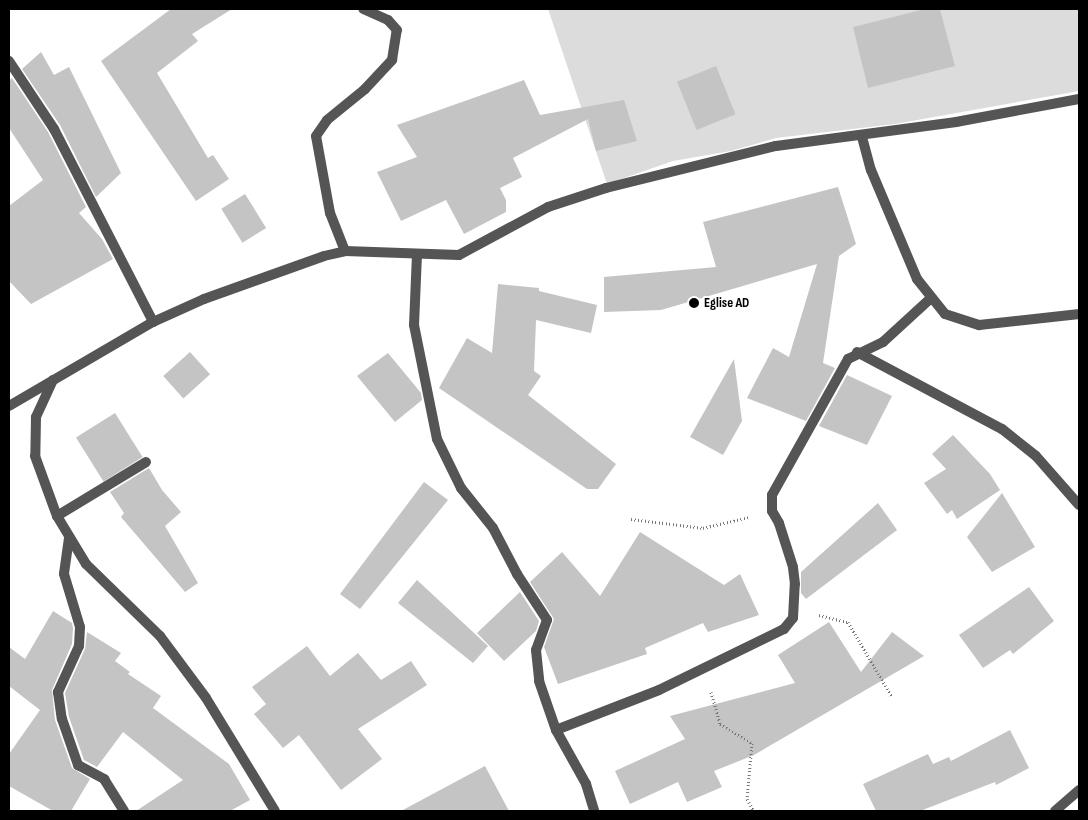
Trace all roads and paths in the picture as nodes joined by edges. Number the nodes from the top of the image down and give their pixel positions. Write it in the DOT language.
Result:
graph roads {
  1 [pos="364,9"];
  2 [pos="9,61"];
  3 [pos="1079,99"];
  4 [pos="862,137"];
  5 [pos="345,252"];
  6 [pos="417,254"];
  7 [pos="930,299"];
  8 [pos="1079,314"];
  9 [pos="153,322"];
  10 [pos="857,352"];
  11 [pos="54,380"];
  12 [pos="9,406"];
  13 [pos="146,462"];
  14 [pos="1079,504"];
  15 [pos="772,511"];
  16 [pos="57,516"];
  17 [pos="632,519"];
  18 [pos="69,538"];
  19 [pos="793,609"];
  20 [pos="705,667"];
  21 [pos="892,697"];
  22 [pos="556,730"];
  23 [pos="1079,790"];
  24 [pos="124,811"];
  25 [pos="275,811"];
  26 [pos="594,811"];
  27 [pos="754,811"];
  28 [pos="1055,811"];
  1 -- 5 [label="street"];
  2 -- 9 [label="street"];
  3 -- 4 [label="street"];
  4 -- 6 [label="street"];
  4 -- 7 [label="street"];
  5 -- 6 [label="street"];
  5 -- 9 [label="street"];
  6 -- 22 [label="street"];
  7 -- 8 [label="street"];
  7 -- 10 [label="street"];
  9 -- 11 [label="street"];
  10 -- 14 [label="street"];
  10 -- 15 [label="street"];
  11 -- 12 [label="street"];
  11 -- 16 [label="street"];
  13 -- 16 [label="street"];
  15 -- 17 [label="path"];
  15 -- 19 [label="street"];
  16 -- 18 [label="street"];
  18 -- 24 [label="street"];
  18 -- 25 [label="street"];
  19 -- 20 [label="street"];
  19 -- 21 [label="path"];
  20 -- 22 [label="street"];
  20 -- 27 [label="path"];
  22 -- 26 [label="street"];
  23 -- 28 [label="street"];
}
